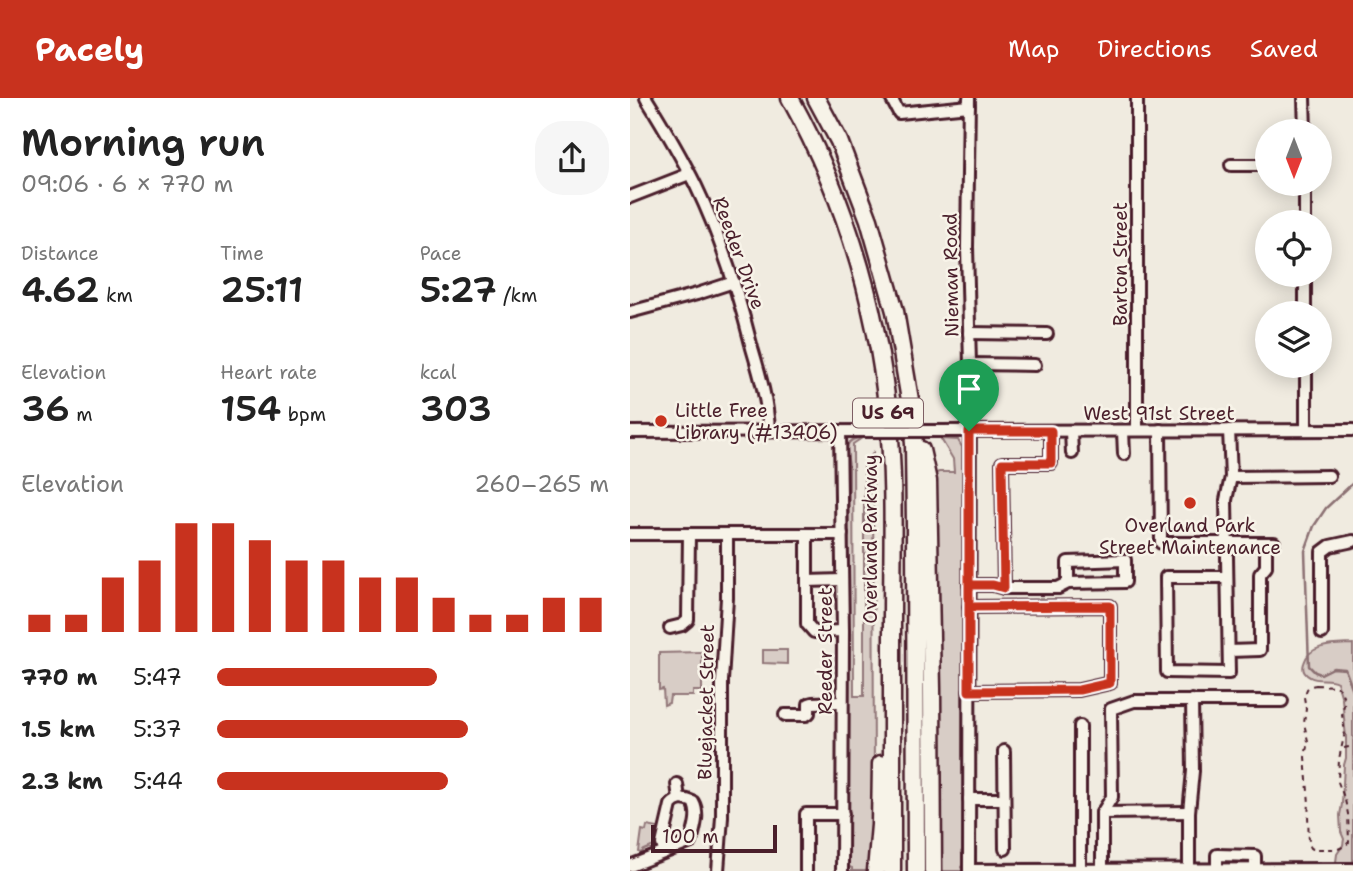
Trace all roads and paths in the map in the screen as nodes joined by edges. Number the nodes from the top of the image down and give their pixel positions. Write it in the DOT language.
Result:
graph roads {
  1 [pos="646,98"];
  2 [pos="790,98"];
  3 [pos="816,98"];
  4 [pos="891,98"];
  5 [pos="1137,98"];
  6 [pos="1304,98"];
  7 [pos="969,102"];
  8 [pos="1305,119"];
  9 [pos="1231,165"];
  10 [pos="1255,165"];
  11 [pos="689,174"];
  12 [pos="630,197"];
  13 [pos="734,282"];
  14 [pos="630,312"];
  15 [pos="969,333"];
  16 [pos="1047,334"];
  17 [pos="970,364"];
  18 [pos="1035,365"];
  19 [pos="1306,378"];
  20 [pos="910,400"];
  21 [pos="1137,430"];
  22 [pos="1160,430"];
  23 [pos="1229,430"];
  24 [pos="1306,430"];
  25 [pos="1353,430"];
  26 [pos="840,431"];
  27 [pos="969,431"];
  28 [pos="1051,431"];
  29 [pos="1071,431"];
  30 [pos="1124,431"];
  31 [pos="630,432"];
  32 [pos="769,432"];
  33 [pos="1072,453"];
  34 [pos="1124,454"];
  35 [pos="1329,476"];
  36 [pos="1231,477"];
  37 [pos="630,534"];
  38 [pos="689,534"];
  39 [pos="727,534"];
  40 [pos="807,534"];
  41 [pos="842,534"];
  42 [pos="1353,541"];
  43 [pos="1227,543"];
  44 [pos="1227,578"];
  45 [pos="842,580"];
  46 [pos="807,581"];
  47 [pos="1068,583"];
  48 [pos="969,585"];
  49 [pos="1004,588"];
  50 [pos="969,607"];
  51 [pos="670,628"];
  52 [pos="843,631"];
  53 [pos="1322,633"];
  54 [pos="1229,651"];
  55 [pos="969,691"];
  56 [pos="1192,700"];
  57 [pos="1282,701"];
  58 [pos="842,702"];
  59 [pos="785,715"];
  60 [pos="1080,726"];
  61 [pos="891,746"];
  62 [pos="1353,746"];
  63 [pos="1343,748"];
  64 [pos="1004,751"];
  65 [pos="677,784"];
  66 [pos="694,789"];
  67 [pos="969,799"];
  68 [pos="1004,799"];
  69 [pos="685,800"];
  70 [pos="1189,812"];
  71 [pos="1102,813"];
  72 [pos="843,814"];
  73 [pos="1004,849"];
  74 [pos="664,851"];
  75 [pos="630,866"];
  76 [pos="1279,866"];
  77 [pos="1189,869"];
  78 [pos="1255,869"];
  79 [pos="1353,869"];
  80 [pos="1080,870"];
  81 [pos="1102,870"];
  82 [pos="1164,870"];
  83 [pos="1214,870"];
  84 [pos="1235,870"];
  85 [pos="1312,870"];
  86 [pos="718,871"];
  87 [pos="806,871"];
  88 [pos="842,871"];
  89 [pos="876,871"];
  90 [pos="892,871"];
  91 [pos="916,871"];
  92 [pos="933,871"];
  93 [pos="969,871"];
  94 [pos="1028,871"];
  1 -- 11 [label="street, Reeder Drive"];
  2 -- 61 [label="highway, Overland Parkway / US 69"];
  3 -- 20 [label="highway, US 69"];
  4 -- 7 [label="street"];
  5 -- 21 [label="street, Barton Street"];
  6 -- 8 [label="street"];
  7 -- 15 [label="street, Nieman Road"];
  9 -- 10 [label="street"];
  11 -- 12 [label="street"];
  11 -- 13 [label="street, Reeder Drive"];
  13 -- 14 [label="street"];
  13 -- 32 [label="street, Reeder Drive"];
  15 -- 16 [label="street"];
  15 -- 17 [label="street, Nieman Road"];
  17 -- 18 [label="street"];
  17 -- 27 [label="street, Nieman Road"];
  19 -- 24 [label="street"];
  20 -- 91 [label="highway, US 69"];
  20 -- 92 [label="highway"];
  21 -- 22 [label="street, West 91st Street"];
  21 -- 30 [label="street, West 91st Street"];
  22 -- 23 [label="street, West 91st Street"];
  22 -- 43 [label="street"];
  23 -- 24 [label="street, West 91st Street"];
  23 -- 36 [label="street"];
  24 -- 25 [label="street, West 91st Street"];
  26 -- 27 [label="street, West 91st Street, bridge"];
  26 -- 32 [label="street, West 91st Street"];
  26 -- 41 [label="street, Reeder Street"];
  27 -- 28 [label="street, West 91st Street"];
  27 -- 48 [label="street, Nieman Road"];
  28 -- 29 [label="street, West 91st Street"];
  28 -- 49 [label="street"];
  29 -- 30 [label="street, West 91st Street"];
  29 -- 33 [label="street"];
  30 -- 34 [label="street"];
  31 -- 32 [label="street, West 91st Street"];
  35 -- 36 [label="street"];
  36 -- 43 [label="street"];
  37 -- 38 [label="street"];
  38 -- 39 [label="street"];
  38 -- 51 [label="street"];
  39 -- 40 [label="street"];
  39 -- 86 [label="street, Bluejacket Street"];
  40 -- 41 [label="street"];
  40 -- 46 [label="street"];
  41 -- 45 [label="street, Reeder Street"];
  42 -- 53 [label="street"];
  43 -- 44 [label="street"];
  43 -- 54 [label="street"];
  44 -- 54 [label="street"];
  44 -- 54 [label="street"];
  45 -- 46 [label="street"];
  45 -- 52 [label="street, Reeder Street"];
  46 -- 52 [label="street"];
  47 -- 47 [label="street"];
  47 -- 49 [label="street"];
  48 -- 49 [label="street"];
  48 -- 50 [label="street, Nieman Road"];
  50 -- 55 [label="street, Nieman Road"];
  50 -- 55 [label="street"];
  52 -- 58 [label="street, Reeder Street"];
  55 -- 67 [label="street, Nieman Road"];
  56 -- 57 [label="street"];
  56 -- 70 [label="street"];
  56 -- 71 [label="street"];
  58 -- 59 [label="street"];
  58 -- 72 [label="street, Reeder Street"];
  60 -- 80 [label="street"];
  61 -- 89 [label="highway"];
  61 -- 90 [label="highway, Overland Parkway / US 69"];
  62 -- 63 [label="path"];
  63 -- 63 [label="path"];
  64 -- 68 [label="street"];
  65 -- 69 [label="street"];
  66 -- 69 [label="street"];
  67 -- 68 [label="street"];
  67 -- 93 [label="street, Nieman Road"];
  68 -- 73 [label="street"];
  69 -- 74 [label="street"];
  69 -- 74 [label="street"];
  70 -- 71 [label="street"];
  70 -- 77 [label="street"];
  71 -- 81 [label="street"];
  72 -- 87 [label="street"];
  72 -- 88 [label="street, Reeder Street"];
  74 -- 75 [label="street"];
  76 -- 78 [label="street"];
  76 -- 85 [label="street"];
  77 -- 82 [label="street"];
  77 -- 83 [label="street"];
  78 -- 83 [label="street"];
  78 -- 84 [label="street"];
  79 -- 85 [label="street"];
  80 -- 81 [label="street"];
  80 -- 94 [label="street"];
  81 -- 82 [label="street"];
  83 -- 84 [label="street"];
  93 -- 94 [label="street"];
}
